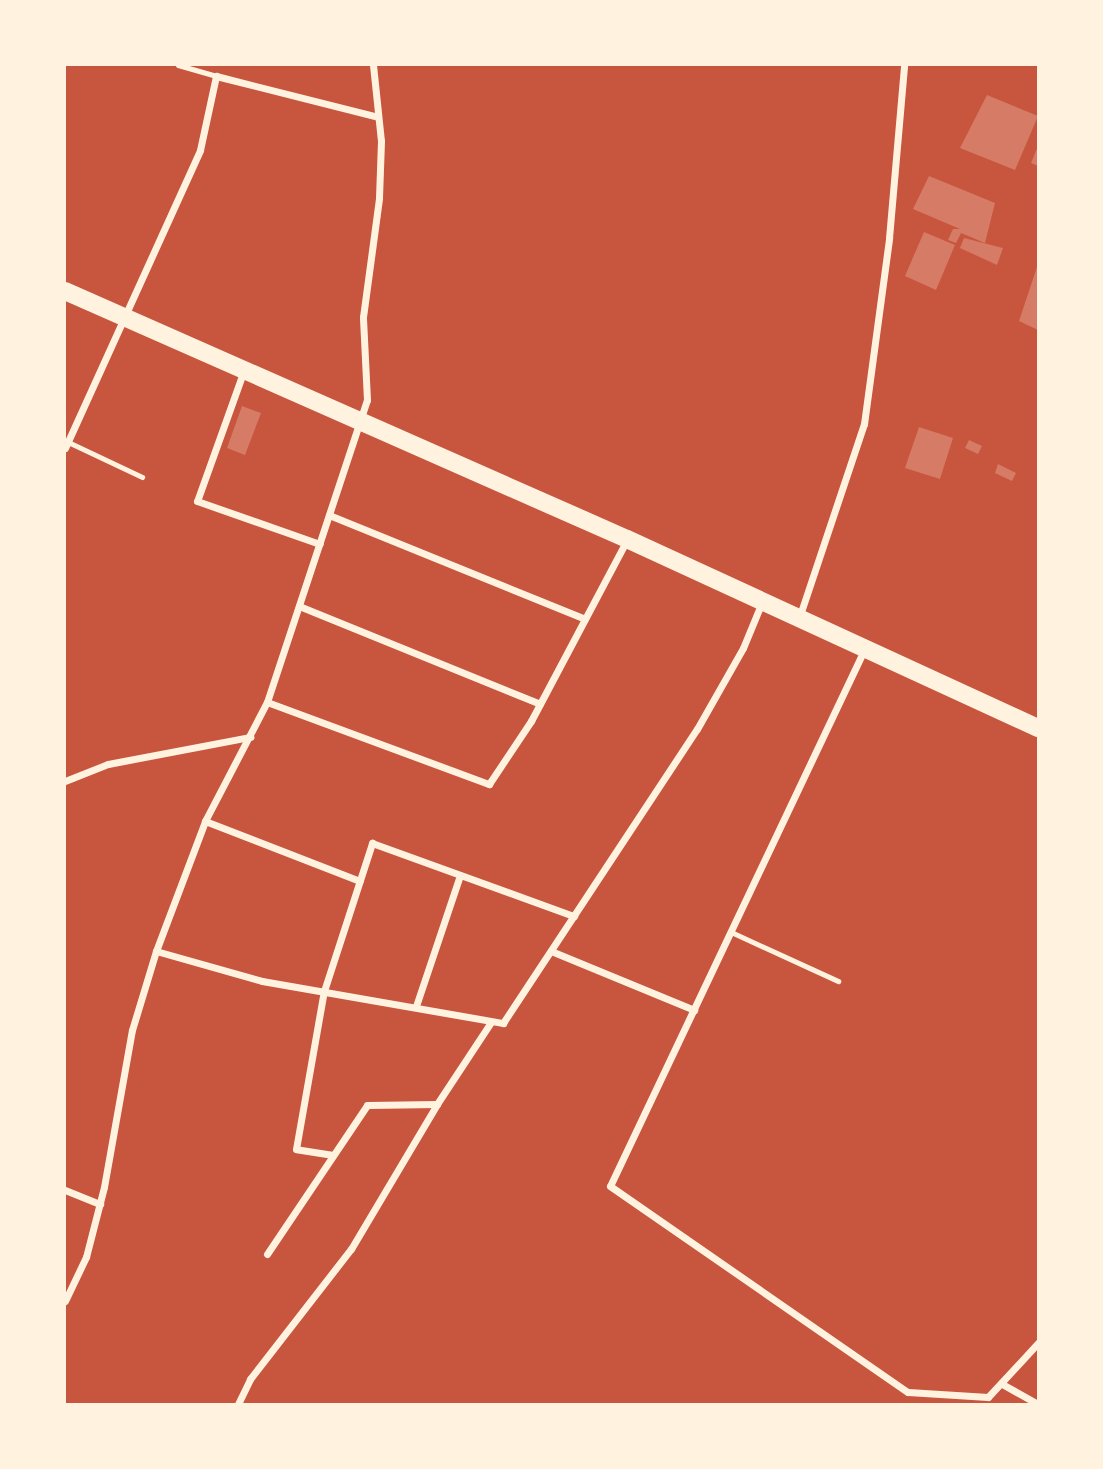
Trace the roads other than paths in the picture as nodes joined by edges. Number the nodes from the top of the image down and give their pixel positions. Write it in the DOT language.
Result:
graph roads {
  1 [pos="178,65"];
  2 [pos="373,65"];
  3 [pos="904,65"];
  4 [pos="216,76"];
  5 [pos="378,117"];
  6 [pos="65,291"];
  7 [pos="127,317"];
  8 [pos="244,369"];
  9 [pos="361,420"];
  10 [pos="66,445"];
  11 [pos="142,477"];
  12 [pos="329,515"];
  13 [pos="627,539"];
  14 [pos="320,544"];
  15 [pos="762,602"];
  16 [pos="299,606"];
  17 [pos="585,619"];
  18 [pos="799,619"];
  19 [pos="865,648"];
  20 [pos="267,702"];
  21 [pos="540,704"];
  22 [pos="1038,728"];
  23 [pos="250,737"];
  24 [pos="65,781"];
  25 [pos="205,821"];
  26 [pos="460,875"];
  27 [pos="360,881"];
  28 [pos="574,916"];
  29 [pos="731,932"];
  30 [pos="156,951"];
  31 [pos="551,951"];
  32 [pos="838,981"];
  33 [pos="324,991"];
  34 [pos="416,1006"];
  35 [pos="694,1010"];
  36 [pos="491,1022"];
  37 [pos="437,1104"];
  38 [pos="333,1155"];
  39 [pos="65,1190"];
  40 [pos="100,1204"];
  41 [pos="267,1254"];
  42 [pos="65,1301"];
  43 [pos="1038,1343"];
  44 [pos="1002,1384"];
  45 [pos="238,1404"];
  46 [pos="1038,1404"];
  1 -- 4 [label="lane"];
  2 -- 5 [label="street"];
  3 -- 18 [label="street"];
  4 -- 5 [label="street"];
  4 -- 7 [label="street"];
  5 -- 9 [label="street"];
  6 -- 7 [label="main road"];
  7 -- 8 [label="main road"];
  7 -- 10 [label="street"];
  8 -- 9 [label="main road"];
  8 -- 14 [label="street"];
  9 -- 12 [label="street"];
  9 -- 13 [label="main road"];
  10 -- 11 [label="lane"];
  12 -- 14 [label="street"];
  12 -- 17 [label="street"];
  13 -- 15 [label="main road"];
  13 -- 17 [label="street"];
  14 -- 16 [label="street"];
  15 -- 18 [label="main road"];
  15 -- 28 [label="street"];
  16 -- 20 [label="street"];
  16 -- 21 [label="street"];
  17 -- 21 [label="street"];
  18 -- 19 [label="main road"];
  19 -- 22 [label="main road"];
  19 -- 29 [label="street"];
  20 -- 21 [label="street"];
  20 -- 23 [label="street"];
  23 -- 24 [label="street"];
  23 -- 25 [label="street"];
  25 -- 27 [label="street"];
  25 -- 30 [label="street"];
  26 -- 27 [label="street"];
  26 -- 28 [label="street"];
  26 -- 34 [label="street"];
  27 -- 33 [label="street"];
  28 -- 31 [label="street"];
  29 -- 32 [label="lane"];
  29 -- 35 [label="street"];
  30 -- 33 [label="street"];
  30 -- 40 [label="street"];
  31 -- 35 [label="street"];
  31 -- 36 [label="street"];
  33 -- 34 [label="street"];
  33 -- 38 [label="street"];
  34 -- 36 [label="street"];
  35 -- 44 [label="street"];
  36 -- 37 [label="street"];
  37 -- 38 [label="street"];
  37 -- 45 [label="street"];
  38 -- 41 [label="street"];
  39 -- 40 [label="street"];
  40 -- 42 [label="street"];
  43 -- 44 [label="street"];
  44 -- 46 [label="street"];
}
